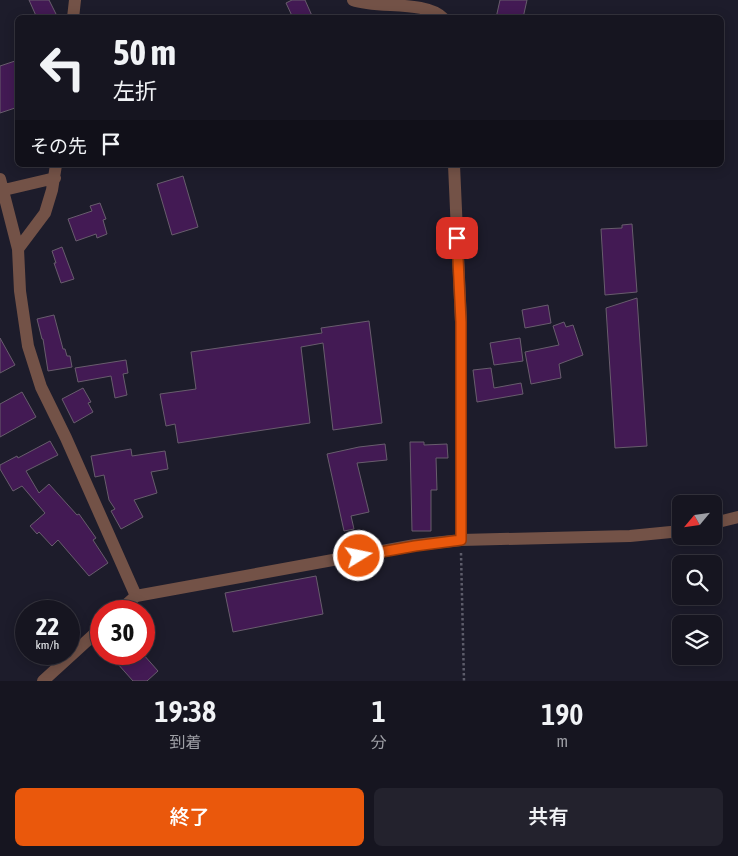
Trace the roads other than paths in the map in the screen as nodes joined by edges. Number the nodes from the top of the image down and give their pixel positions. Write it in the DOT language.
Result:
graph roads {
  1 [pos="75,0"];
  2 [pos="353,0"];
  3 [pos="73,15"];
  4 [pos="440,15"];
  5 [pos="454,167"];
  6 [pos="56,171"];
  7 [pos="2,184"];
  8 [pos="18,249"];
  9 [pos="738,517"];
  10 [pos="722,521"];
  11 [pos="672,532"];
  12 [pos="461,540"];
  13 [pos="136,596"];
  14 [pos="131,600"];
  15 [pos="90,638"];
  16 [pos="43,681"];
  1 -- 3 [label="street"];
  2 -- 4 [label="street"];
  5 -- 12 [label="street"];
  6 -- 7 [label="street"];
  6 -- 8 [label="street"];
  7 -- 8 [label="street"];
  8 -- 13 [label="street"];
  9 -- 10 [label="street"];
  11 -- 12 [label="street"];
  12 -- 13 [label="street"];
  13 -- 14 [label="street"];
  15 -- 16 [label="street"];
}
